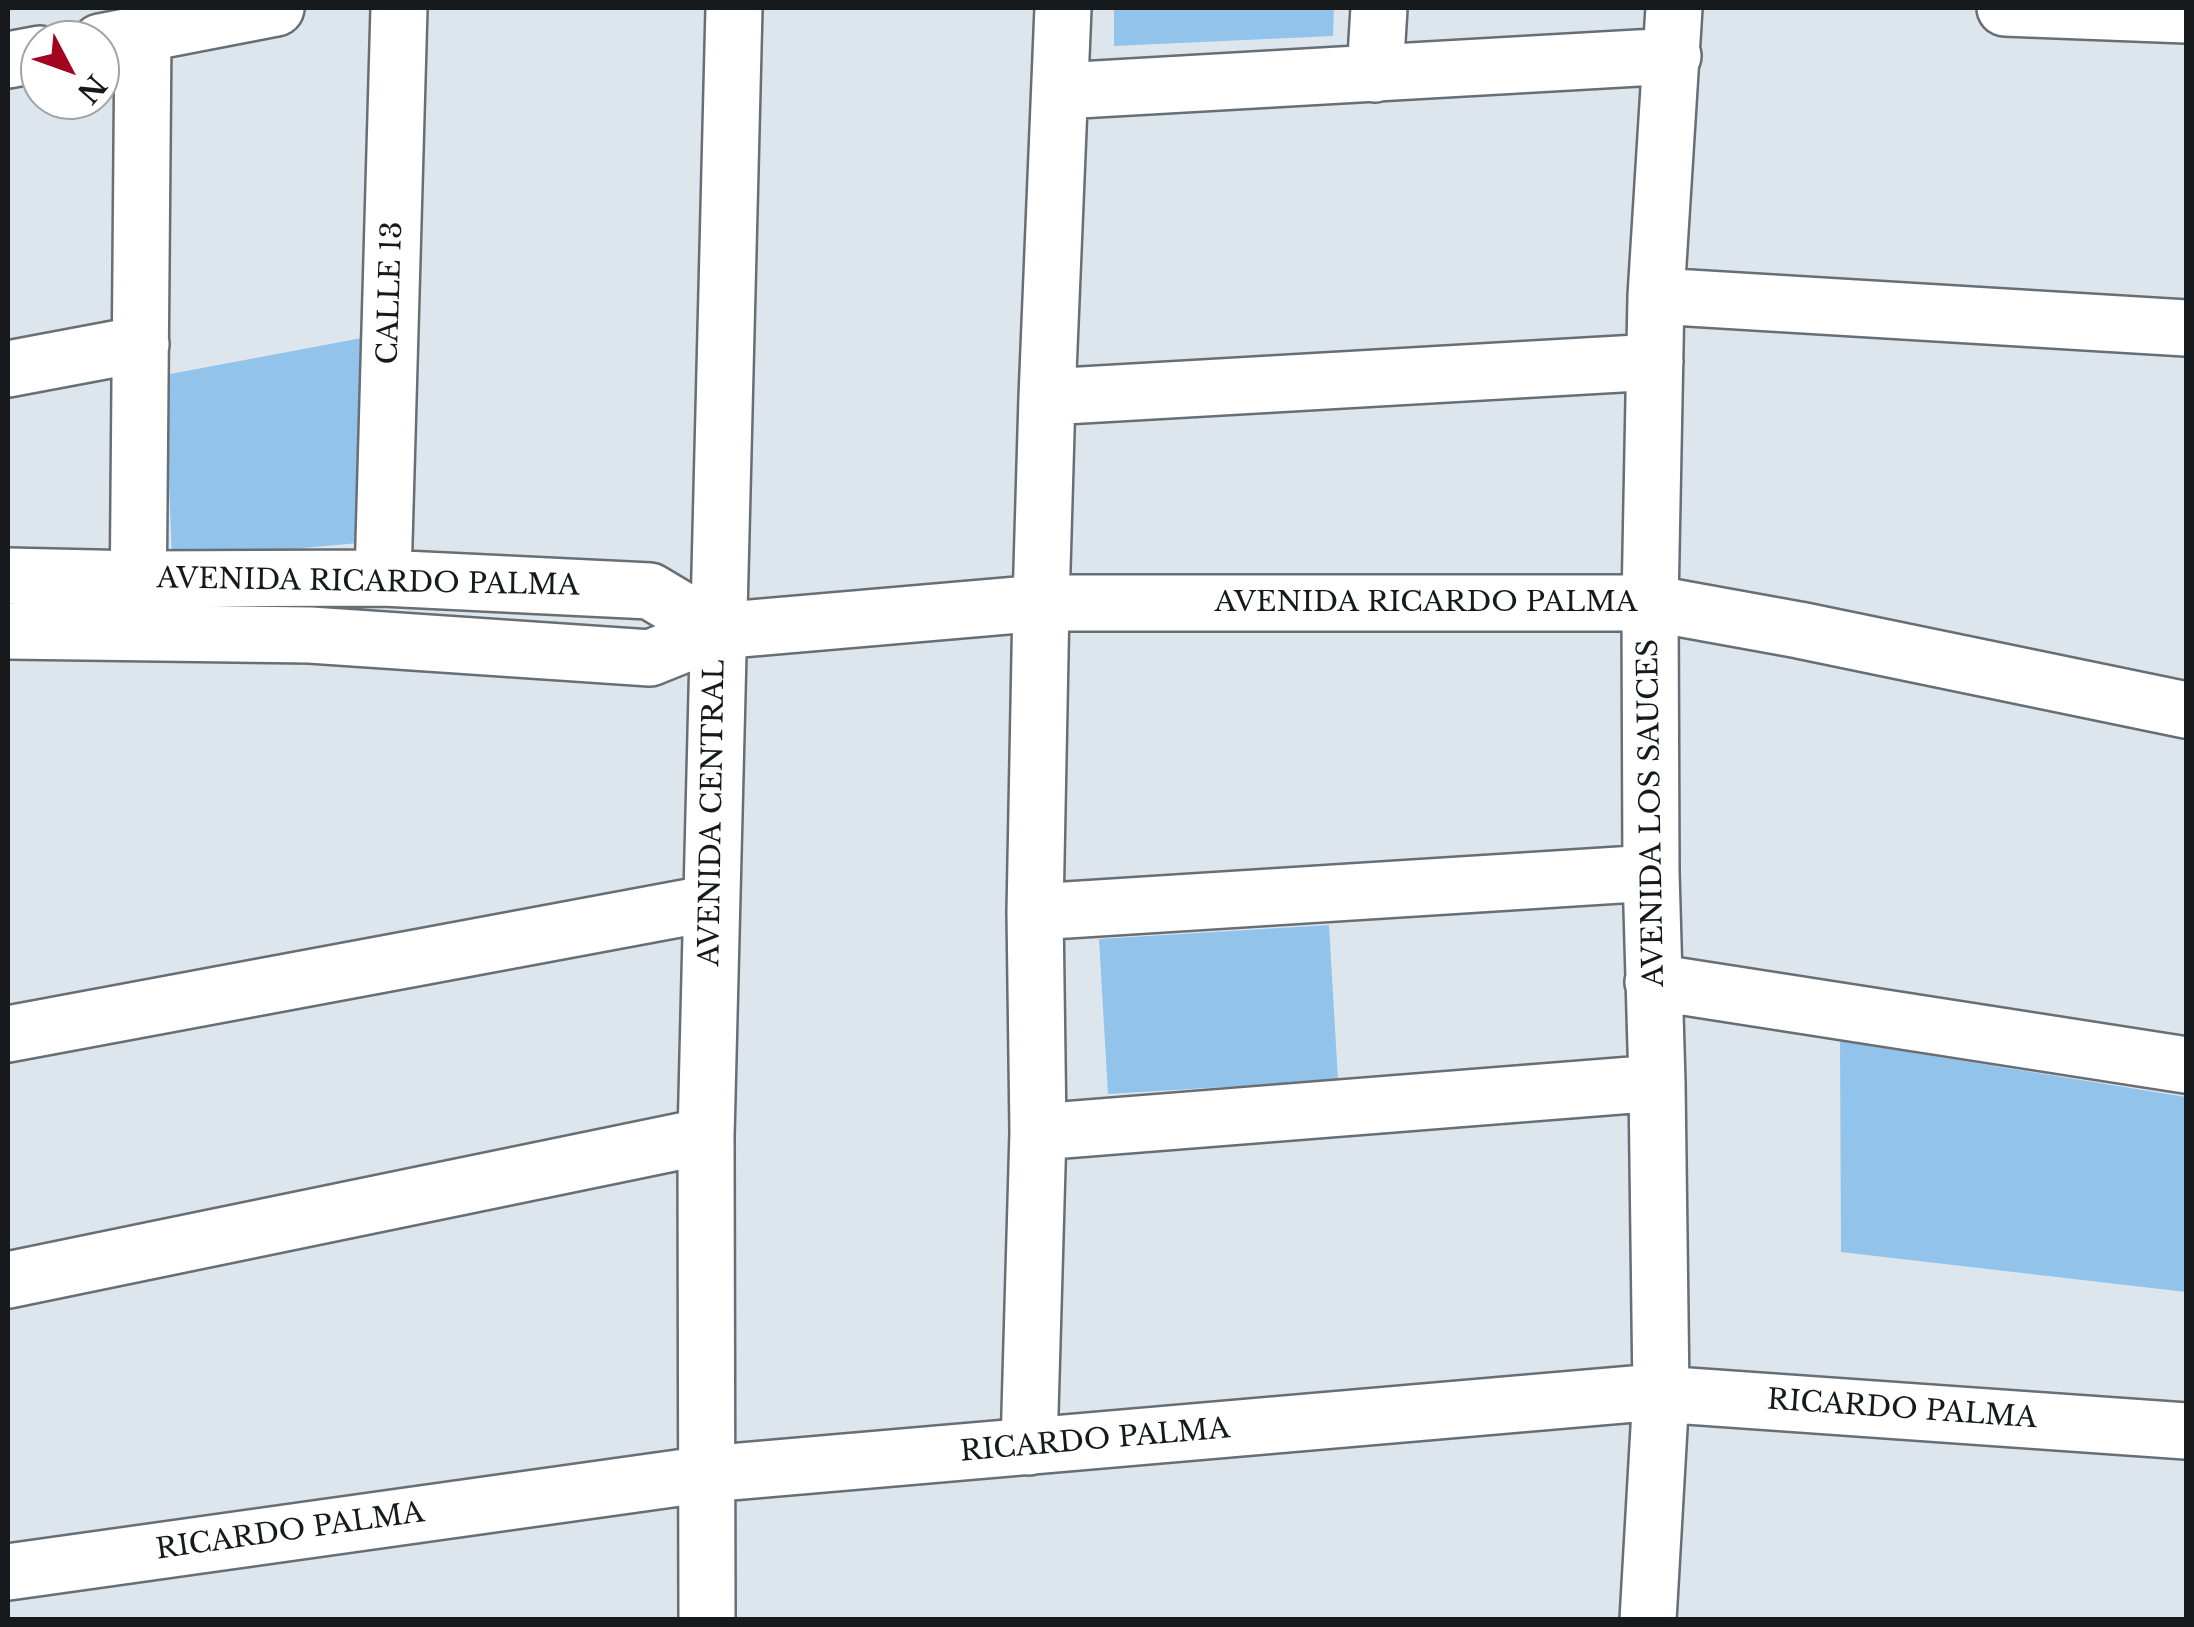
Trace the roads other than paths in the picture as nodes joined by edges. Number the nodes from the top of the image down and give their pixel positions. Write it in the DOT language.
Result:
graph roads {
  1 [pos="276,8"];
  2 [pos="399,8"];
  3 [pos="734,8"];
  4 [pos="1063,8"];
  5 [pos="1378,8"];
  6 [pos="2005,8"];
  7 [pos="2153,12"];
  8 [pos="1674,32"];
  9 [pos="122,38"];
  10 [pos="1375,74"];
  11 [pos="1061,91"];
  12 [pos="1656,296"];
  13 [pos="2186,328"];
  14 [pos="141,344"];
  15 [pos="1655,362"];
  16 [pos="8,369"];
  17 [pos="1047,397"];
  18 [pos="8,576"];
  19 [pos="383,578"];
  20 [pos="139,579"];
  21 [pos="1041,603"];
  22 [pos="1650,603"];
  23 [pos="8,631"];
  24 [pos="717,632"];
  25 [pos="138,633"];
  26 [pos="2186,710"];
  27 [pos="1651,873"];
  28 [pos="711,903"];
  29 [pos="1035,912"];
  30 [pos="1653,982"];
  31 [pos="8,1034"];
  32 [pos="2186,1065"];
  33 [pos="1657,1083"];
  34 [pos="1038,1132"];
  35 [pos="706,1136"];
  36 [pos="8,1280"];
  37 [pos="1661,1392"];
  38 [pos="2186,1432"];
  39 [pos="1030,1446"];
  40 [pos="707,1474"];
  41 [pos="8,1572"];
  42 [pos="706,1620"];
  43 [pos="1648,1620"];
  1 -- 9 [label="street"];
  2 -- 19 [label="street, CALLE 13"];
  3 -- 24 [label="street, AVENIDA CENTRAL"];
  4 -- 11 [label="street"];
  5 -- 10 [label="street"];
  6 -- 7 [label="street"];
  8 -- 10 [label="street"];
  8 -- 12 [label="street, AVENIDA LOS SAUCES"];
  9 -- 14 [label="street"];
  10 -- 11 [label="street"];
  11 -- 17 [label="street"];
  12 -- 13 [label="street"];
  12 -- 15 [label="street, AVENIDA LOS SAUCES"];
  14 -- 16 [label="street"];
  14 -- 20 [label="street"];
  15 -- 17 [label="street"];
  15 -- 22 [label="street, AVENIDA LOS SAUCES"];
  17 -- 21 [label="street"];
  18 -- 20 [label="street, AVENIDA RICARDO PALMA"];
  19 -- 20 [label="street, AVENIDA RICARDO PALMA"];
  19 -- 24 [label="street, AVENIDA RICARDO PALMA"];
  20 -- 25 [label="street"];
  21 -- 22 [label="street, AVENIDA RICARDO PALMA"];
  21 -- 24 [label="street, AVENIDA RICARDO PALMA"];
  21 -- 29 [label="street"];
  22 -- 26 [label="street, AVENIDA RICARDO PALMA"];
  22 -- 27 [label="street, AVENIDA LOS SAUCES"];
  23 -- 25 [label="street, AVENIDA RICARDO PALMA"];
  24 -- 25 [label="street, AVENIDA RICARDO PALMA"];
  24 -- 28 [label="street, AVENIDA CENTRAL"];
  27 -- 29 [label="street"];
  27 -- 30 [label="street, AVENIDA LOS SAUCES"];
  28 -- 31 [label="street"];
  28 -- 35 [label="street, AVENIDA CENTRAL"];
  29 -- 34 [label="street"];
  30 -- 32 [label="street"];
  30 -- 33 [label="street, AVENIDA LOS SAUCES"];
  33 -- 34 [label="street"];
  33 -- 37 [label="street, AVENIDA LOS SAUCES"];
  34 -- 39 [label="street"];
  35 -- 36 [label="street"];
  35 -- 40 [label="street, AVENIDA CENTRAL"];
  37 -- 38 [label="street, RICARDO PALMA"];
  37 -- 39 [label="street, RICARDO PALMA"];
  37 -- 43 [label="street, AVENIDA LOS SAUCES"];
  39 -- 40 [label="street, RICARDO PALMA"];
  40 -- 41 [label="street, RICARDO PALMA"];
  40 -- 42 [label="street, AVENIDA CENTRAL"];
}
